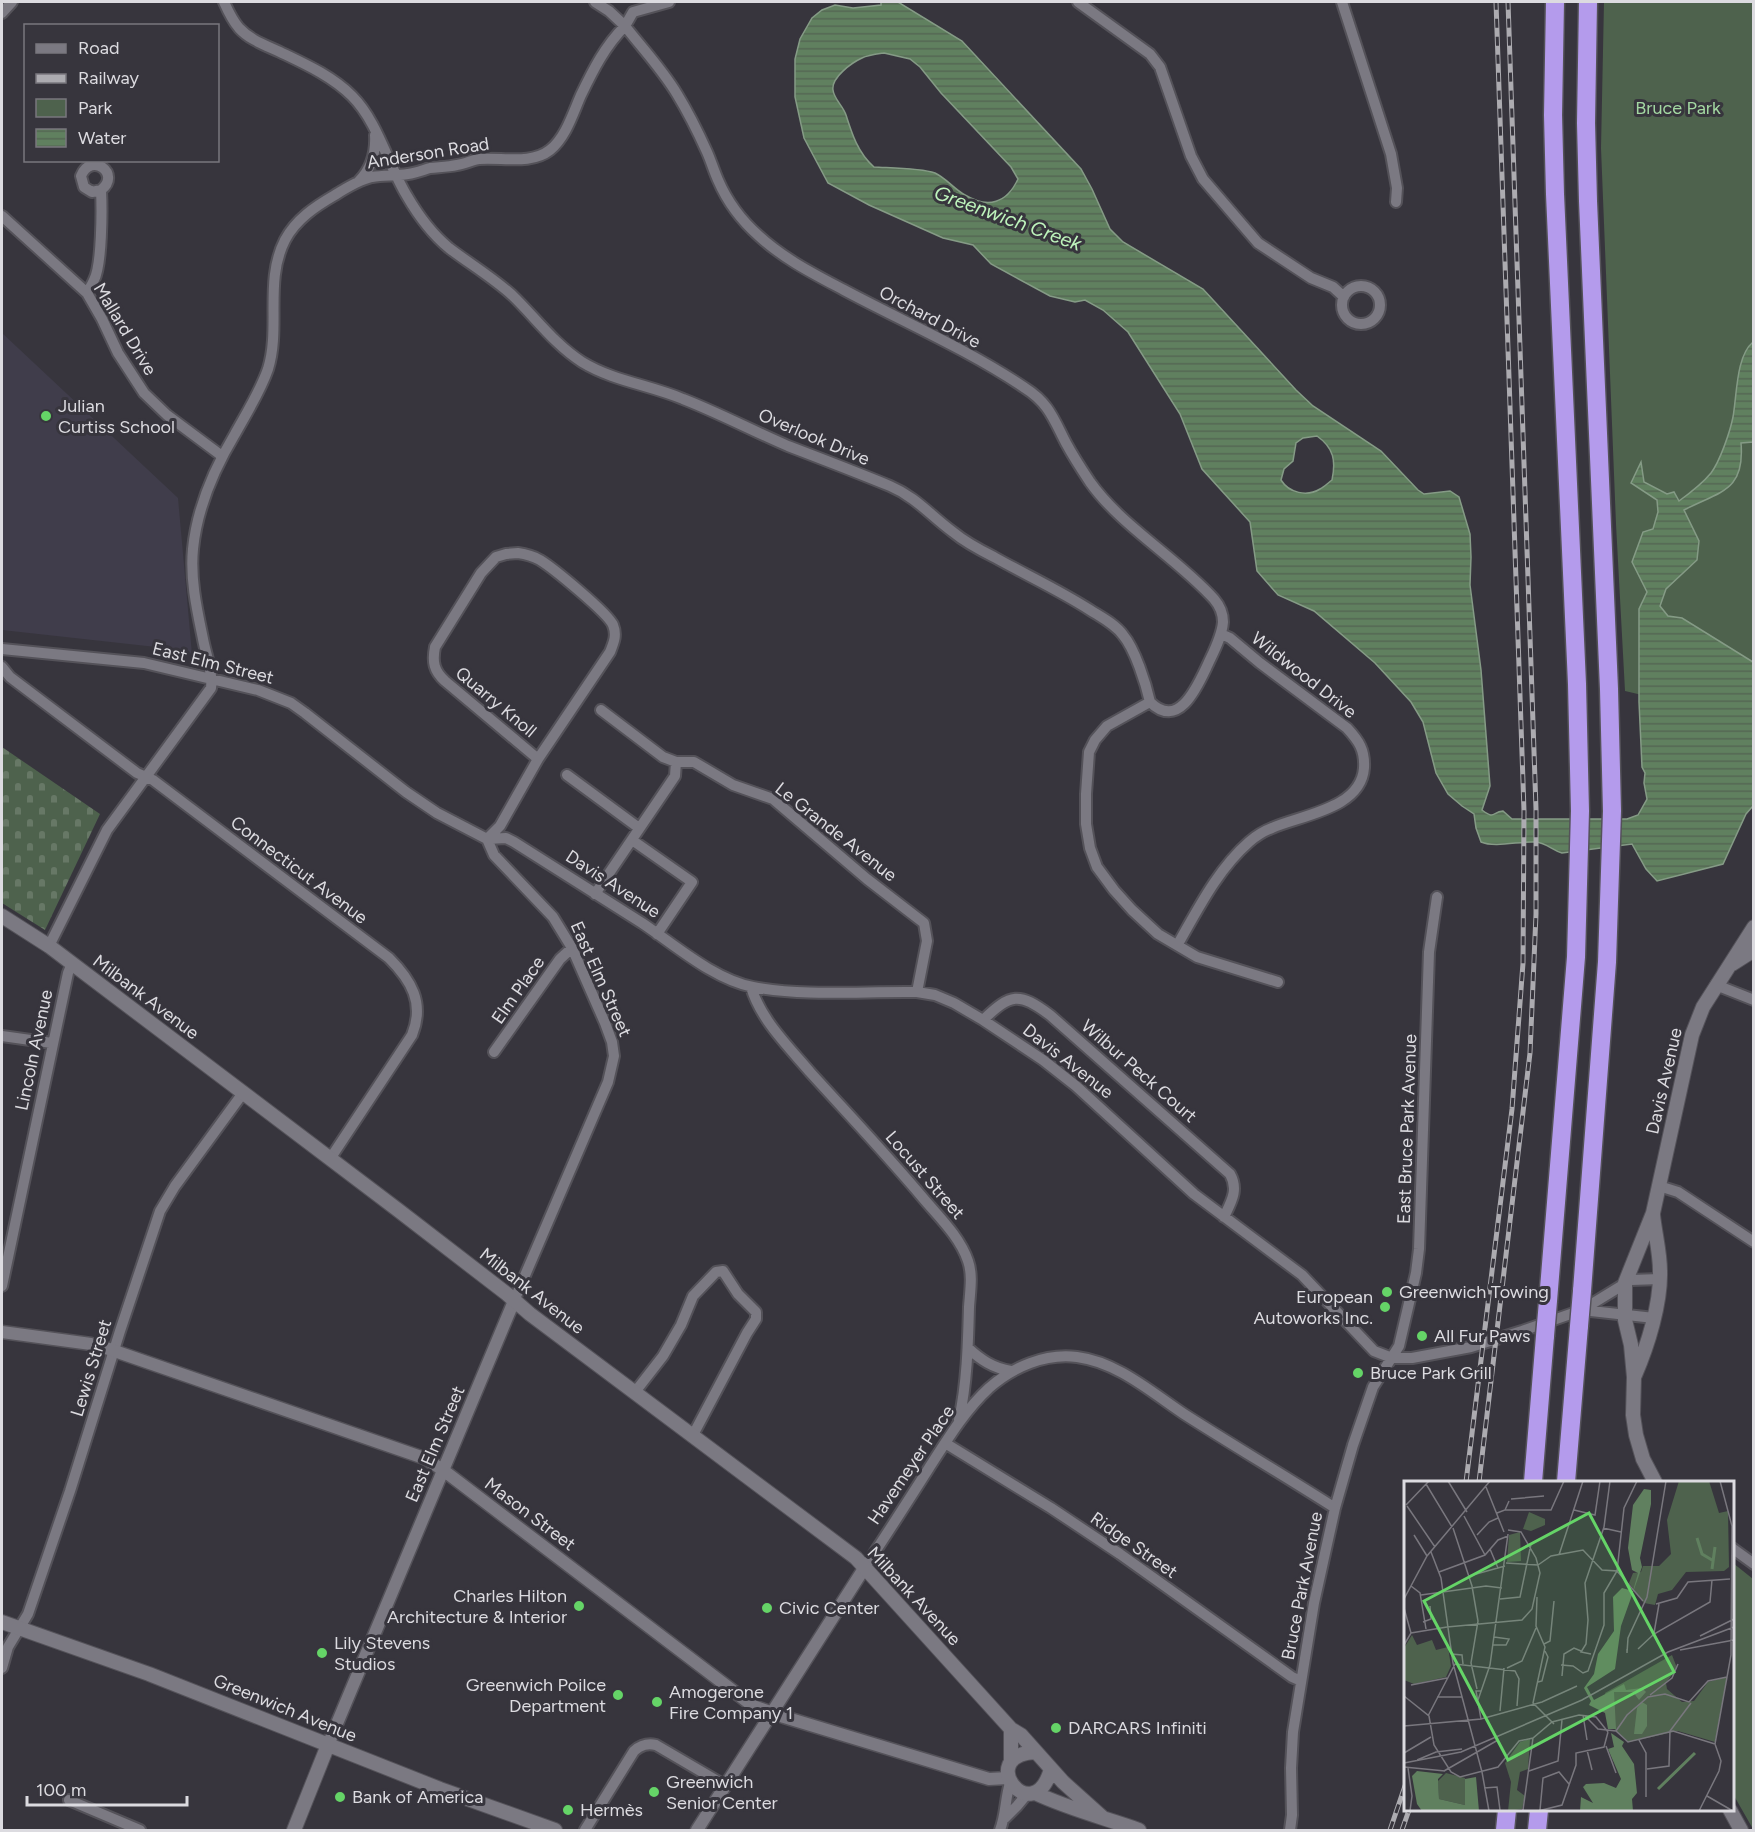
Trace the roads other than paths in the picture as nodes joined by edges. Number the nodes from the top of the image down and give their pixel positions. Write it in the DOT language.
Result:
graph roads {
  1 [pos="12,2"];
  2 [pos="224,2"];
  3 [pos="595,2"];
  4 [pos="669,2"];
  5 [pos="1078,2"];
  6 [pos="1341,2"];
  7 [pos="1556,2"];
  8 [pos="1588,2"];
  9 [pos="2,13"];
  10 [pos="624,26"];
  11 [pos="375,132"];
  12 [pos="396,175"];
  13 [pos="359,181"];
  14 [pos="101,190"];
  15 [pos="1396,202"];
  16 [pos="2,216"];
  17 [pos="87,292"];
  18 [pos="1344,297"];
  19 [pos="222,456"];
  20 [pos="1221,634"];
  21 [pos="2,649"];
  22 [pos="2,667"];
  23 [pos="212,678"];
  24 [pos="1150,702"];
  25 [pos="601,710"];
  26 [pos="538,759"];
  27 [pos="675,762"];
  28 [pos="567,775"];
  29 [pos="145,777"];
  30 [pos="639,828"];
  31 [pos="487,839"];
  32 [pos="632,840"];
  33 [pos="595,894"];
  34 [pos="1437,897"];
  35 [pos="2,916"];
  36 [pos="1754,927"];
  37 [pos="657,934"];
  38 [pos="1178,944"];
  39 [pos="50,946"];
  40 [pos="572,948"];
  41 [pos="1754,950"];
  42 [pos="72,963"];
  43 [pos="1730,965"];
  44 [pos="1278,982"];
  45 [pos="1716,985"];
  46 [pos="751,987"];
  47 [pos="917,992"];
  48 [pos="1754,1000"];
  49 [pos="983,1020"];
  50 [pos="2,1036"];
  51 [pos="52,1043"];
  52 [pos="494,1052"];
  53 [pos="243,1094"];
  54 [pos="330,1159"];
  55 [pos="1659,1186"];
  56 [pos="1653,1213"];
  57 [pos="1224,1217"];
  58 [pos="1754,1242"];
  59 [pos="1660,1279"];
  60 [pos="1625,1283"];
  61 [pos="2,1286"];
  62 [pos="514,1300"];
  63 [pos="1624,1314"];
  64 [pos="1580,1318"];
  65 [pos="1654,1318"];
  66 [pos="2,1332"];
  67 [pos="968,1348"];
  68 [pos="114,1351"];
  69 [pos="1392,1358"];
  70 [pos="1014,1370"];
  71 [pos="1634,1377"];
  72 [pos="635,1392"];
  73 [pos="958,1424"];
  74 [pos="693,1435"];
  75 [pos="945,1443"];
  76 [pos="443,1470"];
  77 [pos="1533,1481"];
  78 [pos="1566,1481"];
  79 [pos="1654,1481"];
  80 [pos="1335,1508"];
  81 [pos="1734,1549"];
  82 [pos="1754,1564"];
  83 [pos="866,1567"];
  84 [pos="2,1622"];
  85 [pos="19,1628"];
  86 [pos="2,1668"];
  87 [pos="1300,1681"];
  88 [pos="772,1713"];
  89 [pos="1011,1729"];
  90 [pos="328,1745"];
  91 [pos="1036,1752"];
  92 [pos="1011,1761"];
  93 [pos="1052,1769"];
  94 [pos="1009,1780"];
  95 [pos="726,1786"];
  96 [pos="1031,1794"];
  97 [pos="69,1800"];
  98 [pos="1506,1811"];
  99 [pos="1540,1811"];
  100 [pos="1731,1811"];
  101 [pos="1102,1816"];
  102 [pos="1005,1818"];
  103 [pos="140,1830"];
  104 [pos="294,1830"];
  105 [pos="555,1830"];
  106 [pos="585,1830"];
  107 [pos="697,1830"];
  108 [pos="1000,1830"];
  109 [pos="1139,1830"];
  110 [pos="1290,1830"];
  111 [pos="1505,1830"];
  112 [pos="1539,1830"];
  113 [pos="1742,1830"];
  1 -- 9 [label="street"];
  2 -- 11 [label="street, Overlook Drive"];
  3 -- 10 [label="street, Orchard Drive"];
  4 -- 10 [label="street, Anderson Road"];
  5 -- 18 [label="street"];
  6 -- 15 [label="street"];
  7 -- 77 [label="highway, bridge"];
  8 -- 64 [label="highway, bridge"];
  10 -- 12 [label="street, Anderson Road"];
  10 -- 20 [label="street, Orchard Drive"];
  11 -- 12 [label="street, Overlook Drive"];
  11 -- 13 [label="street"];
  12 -- 13 [label="street, Anderson Road"];
  12 -- 24 [label="street, Overlook Drive"];
  13 -- 19 [label="street, Anderson Road"];
  14 -- 17 [label="street"];
  16 -- 17 [label="street, Mallard Drive"];
  17 -- 19 [label="street, Mallard Drive"];
  19 -- 23 [label="street, Anderson Road"];
  20 -- 24 [label="street"];
  20 -- 38 [label="street, Wildwood Drive"];
  21 -- 23 [label="street, East Elm Street"];
  22 -- 29 [label="street, Connecticut Avenue"];
  23 -- 29 [label="street"];
  23 -- 31 [label="street, East Elm Street"];
  24 -- 38 [label="street"];
  25 -- 27 [label="street, Le Grande Avenue"];
  26 -- 26 [label="street, Quarry Knoll"];
  26 -- 31 [label="street, Quarry Knoll"];
  27 -- 30 [label="street"];
  27 -- 47 [label="street, Le Grande Avenue"];
  28 -- 30 [label="street"];
  29 -- 39 [label="street"];
  29 -- 54 [label="street, Connecticut Avenue"];
  30 -- 32 [label="street"];
  31 -- 33 [label="street, Davis Avenue"];
  31 -- 40 [label="street, East Elm Street"];
  32 -- 33 [label="street"];
  32 -- 37 [label="street"];
  33 -- 37 [label="street, Davis Avenue"];
  34 -- 69 [label="street, East Bruce Park Avenue"];
  35 -- 39 [label="main road, Milbank Avenue"];
  36 -- 43 [label="main road, Davis Avenue"];
  37 -- 46 [label="street, Davis Avenue"];
  38 -- 44 [label="street"];
  39 -- 42 [label="main road, Milbank Avenue"];
  40 -- 52 [label="street, Elm Place"];
  40 -- 62 [label="street, East Elm Street"];
  41 -- 43 [label="main road, Davis Avenue"];
  42 -- 51 [label="street, Lincoln Avenue"];
  42 -- 53 [label="main road, Milbank Avenue"];
  43 -- 45 [label="main road, Davis Avenue"];
  45 -- 48 [label="street"];
  45 -- 55 [label="main road, Davis Avenue"];
  46 -- 47 [label="street, Davis Avenue"];
  46 -- 67 [label="street, Locust Street"];
  47 -- 49 [label="street, Davis Avenue"];
  49 -- 57 [label="street, Davis Avenue"];
  49 -- 57 [label="street, Wilbur Peck Court"];
  50 -- 51 [label="street"];
  51 -- 61 [label="street, Lincoln Avenue"];
  53 -- 54 [label="main road, Milbank Avenue"];
  53 -- 68 [label="street, Lewis Street"];
  54 -- 62 [label="main road, Milbank Avenue"];
  55 -- 56 [label="main road, Davis Avenue"];
  55 -- 58 [label="street"];
  56 -- 59 [label="main road, Davis Avenue"];
  56 -- 60 [label="main road, Davis Avenue"];
  57 -- 69 [label="street, Davis Avenue"];
  59 -- 60 [label="street"];
  59 -- 65 [label="main road, Davis Avenue"];
  60 -- 63 [label="main road, Davis Avenue"];
  60 -- 64 [label="street"];
  62 -- 72 [label="main road, Milbank Avenue"];
  62 -- 76 [label="street, East Elm Street"];
  63 -- 64 [label="street"];
  63 -- 65 [label="street"];
  63 -- 71 [label="main road, Davis Avenue"];
  64 -- 69 [label="street"];
  64 -- 78 [label="highway"];
  65 -- 71 [label="main road, Davis Avenue"];
  66 -- 68 [label="street, Mason Street"];
  67 -- 70 [label="street"];
  67 -- 73 [label="street, Locust Street"];
  68 -- 76 [label="street, Mason Street"];
  68 -- 85 [label="street, Lewis Street"];
  69 -- 80 [label="street, Bruce Park Avenue"];
  70 -- 73 [label="street, Havemeyer Place"];
  70 -- 80 [label="street, Havemeyer Place"];
  71 -- 79 [label="main road"];
  72 -- 74 [label="main road, Milbank Avenue"];
  72 -- 74 [label="street"];
  73 -- 75 [label="street, Havemeyer Place"];
  74 -- 83 [label="main road, Milbank Avenue"];
  75 -- 83 [label="street, Havemeyer Place"];
  75 -- 87 [label="street, Ridge Street"];
  76 -- 88 [label="street, Mason Street"];
  76 -- 90 [label="street, East Elm Street"];
  80 -- 87 [label="street, Bruce Park Avenue"];
  81 -- 82 [label="street"];
  83 -- 88 [label="street, Havemeyer Place"];
  83 -- 89 [label="main road, Milbank Avenue"];
  84 -- 85 [label="main road, Greenwich Avenue"];
  85 -- 86 [label="street, Lewis Street"];
  85 -- 90 [label="main road, Greenwich Avenue"];
  87 -- 110 [label="street, Bruce Park Avenue"];
  88 -- 94 [label="street, Mason Street"];
  88 -- 95 [label="street, Havemeyer Place"];
  89 -- 91 [label="main road, Milbank Avenue"];
  89 -- 92 [label="main road"];
  90 -- 104 [label="main road"];
  90 -- 105 [label="main road, Greenwich Avenue"];
  91 -- 92 [label="main road"];
  91 -- 93 [label="main road, Mason Street"];
  92 -- 94 [label="main road"];
  93 -- 96 [label="main road"];
  93 -- 101 [label="main road, Mason Street"];
  94 -- 96 [label="main road, Mason Street"];
  94 -- 102 [label="street"];
  95 -- 106 [label="street"];
  95 -- 107 [label="street, Havemeyer Place"];
  96 -- 101 [label="main road, Mason Street"];
  96 -- 102 [label="street"];
  97 -- 103 [label="street"];
  98 -- 111 [label="highway"];
  99 -- 112 [label="highway"];
  100 -- 113 [label="main road"];
  101 -- 109 [label="main road, Mason Street"];
  102 -- 108 [label="street"];
}
